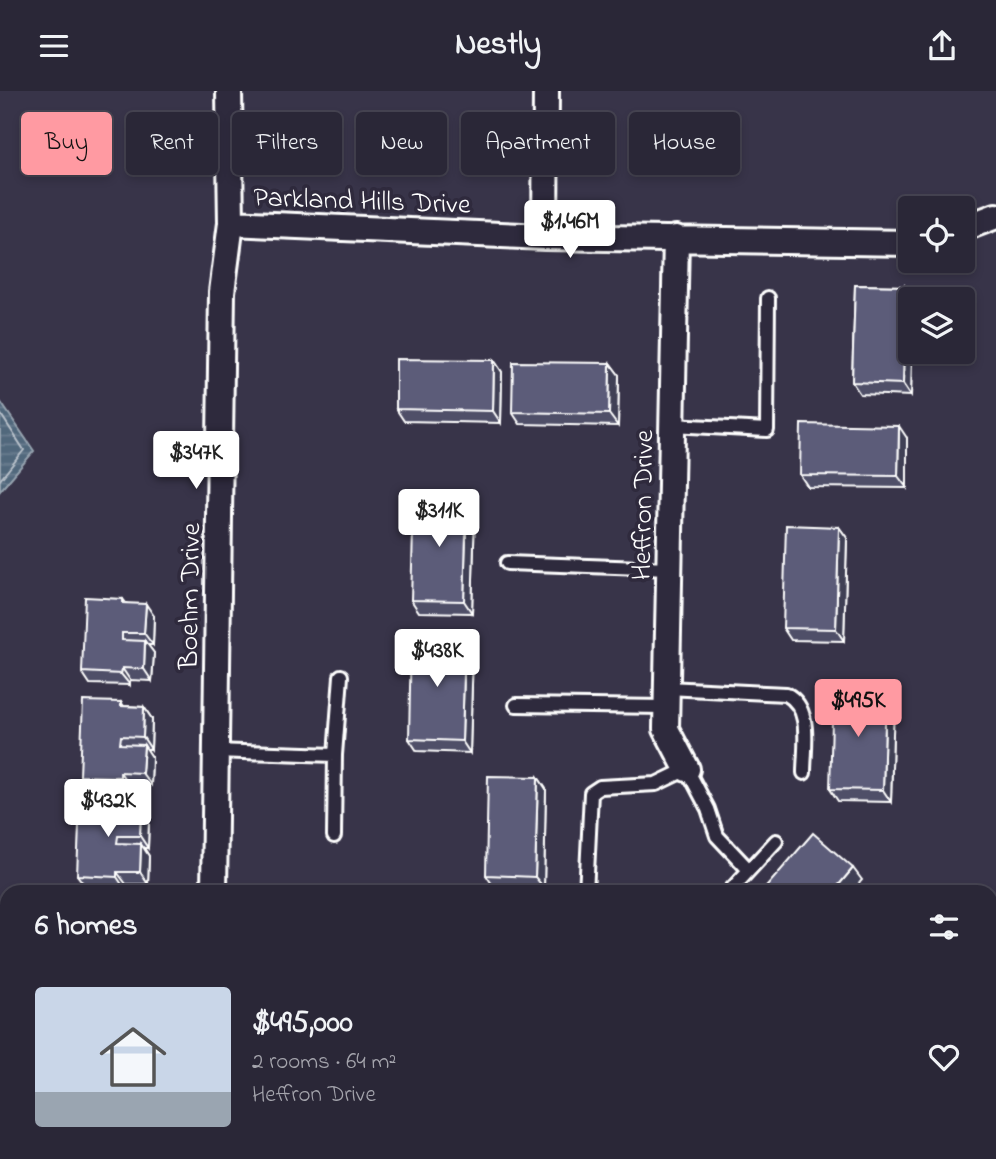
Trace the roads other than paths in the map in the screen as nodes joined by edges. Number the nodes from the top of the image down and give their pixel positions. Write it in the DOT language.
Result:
graph roads {
  1 [pos="229,91"];
  2 [pos="546,91"];
  3 [pos="996,216"];
  4 [pos="231,223"];
  5 [pos="975,224"];
  6 [pos="545,237"];
  7 [pos="676,238"];
  8 [pos="898,243"];
  9 [pos="768,298"];
  10 [pos="672,425"];
  11 [pos="507,563"];
  12 [pos="669,569"];
  13 [pos="341,676"];
  14 [pos="666,698"];
  15 [pos="516,705"];
  16 [pos="215,751"];
  17 [pos="335,755"];
  18 [pos="687,769"];
  19 [pos="804,773"];
  20 [pos="334,836"];
  21 [pos="776,841"];
  22 [pos="749,870"];
  23 [pos="214,885"];
  24 [pos="586,885"];
  25 [pos="735,885"];
  1 -- 4 [label="street, Boehm Drive"];
  2 -- 6 [label="street"];
  3 -- 5 [label="street"];
  4 -- 6 [label="street, Parkland Hills Drive"];
  4 -- 16 [label="street, Boehm Drive"];
  6 -- 7 [label="street, Parkland Hills Drive"];
  7 -- 8 [label="street, Parkland Hills Drive"];
  7 -- 10 [label="street, Heffron Drive"];
  9 -- 10 [label="lane"];
  10 -- 12 [label="street, Heffron Drive"];
  11 -- 12 [label="lane"];
  12 -- 14 [label="street, Heffron Drive"];
  13 -- 17 [label="lane"];
  14 -- 15 [label="lane"];
  14 -- 18 [label="street, Heffron Drive"];
  14 -- 19 [label="lane"];
  16 -- 17 [label="lane"];
  16 -- 23 [label="street, Boehm Drive"];
  17 -- 20 [label="lane"];
  18 -- 22 [label="lane"];
  18 -- 24 [label="lane"];
  21 -- 22 [label="lane"];
  22 -- 25 [label="lane"];
}
